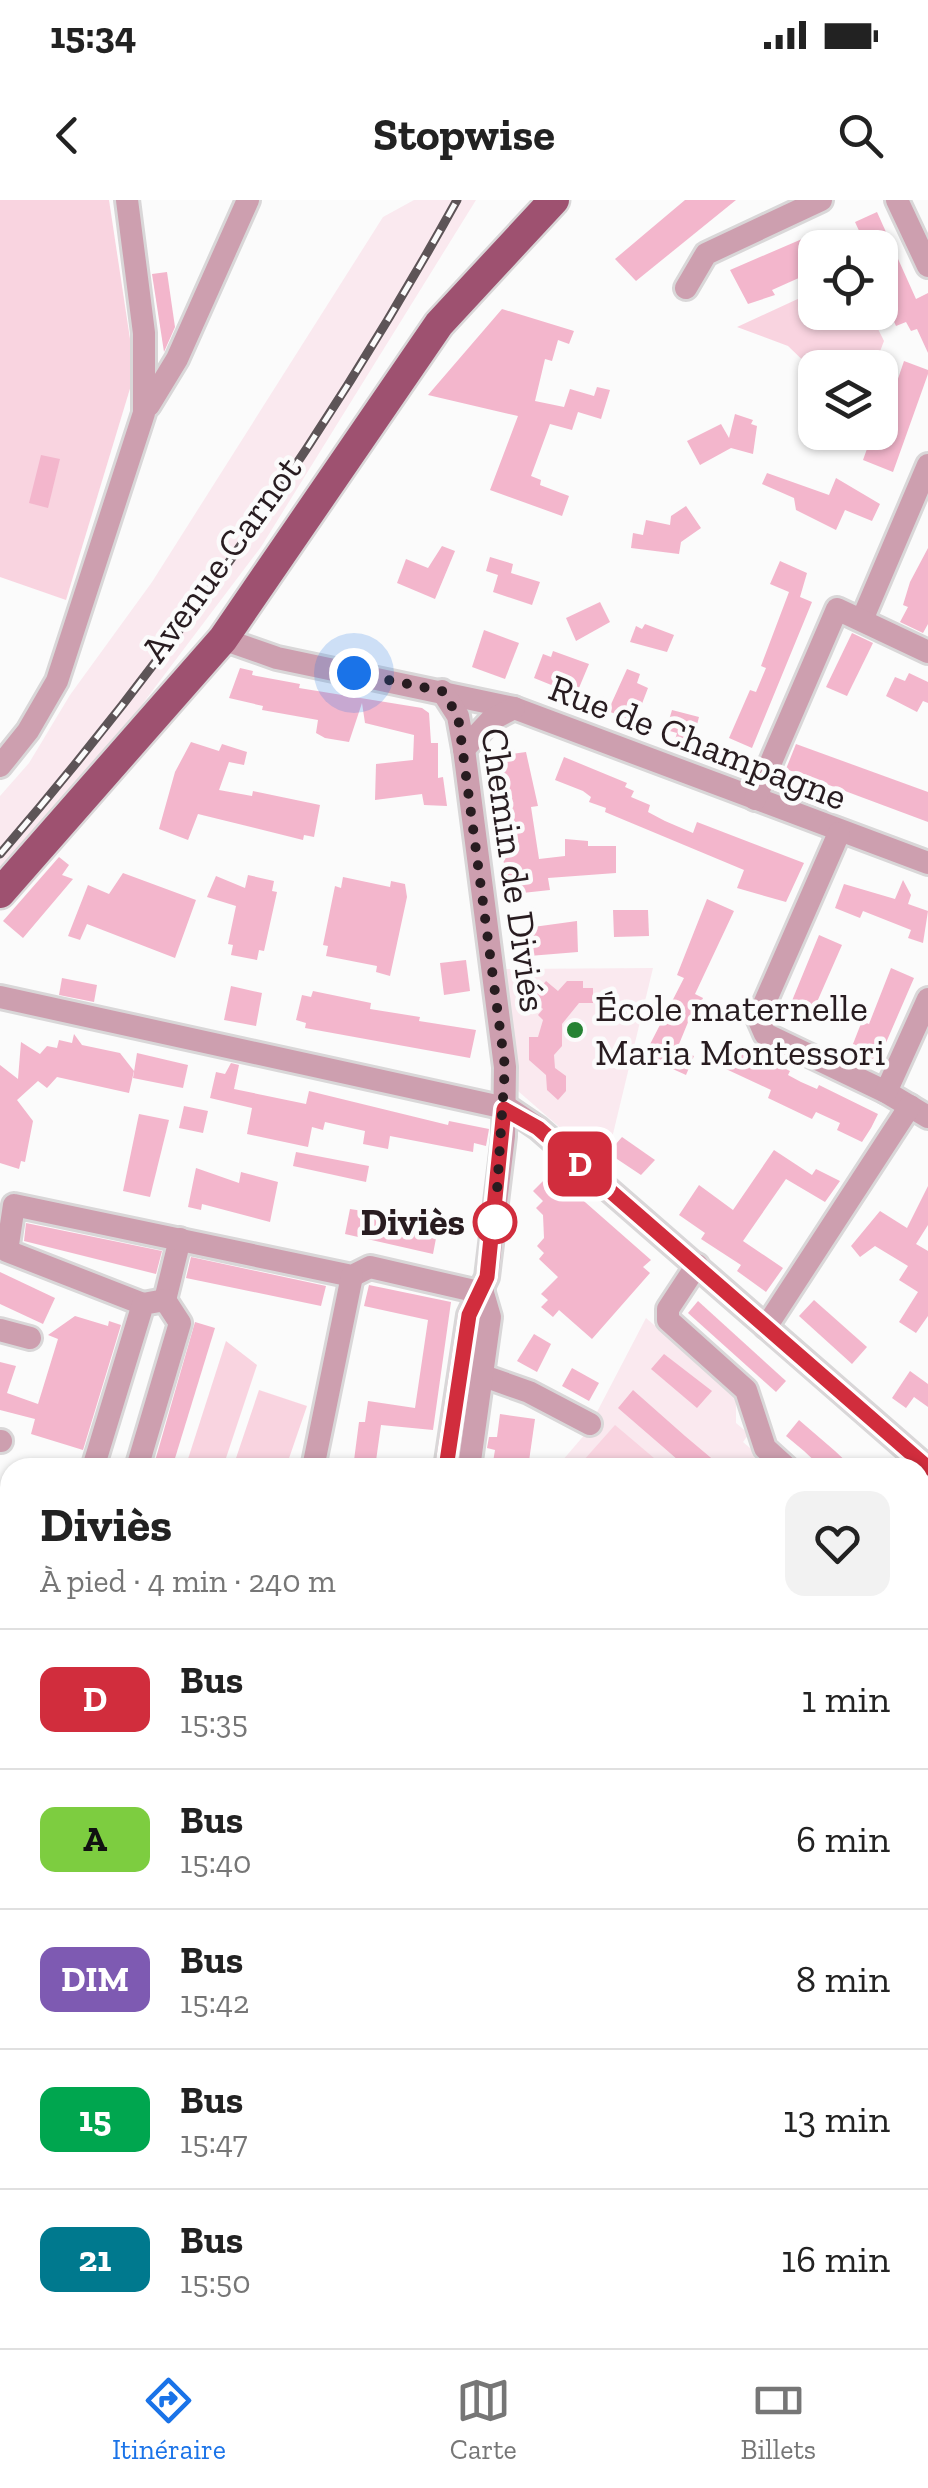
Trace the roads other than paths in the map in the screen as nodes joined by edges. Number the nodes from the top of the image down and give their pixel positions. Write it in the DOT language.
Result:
graph roads {
  1 [pos="127,200"];
  2 [pos="248,200"];
  3 [pos="554,200"];
  4 [pos="821,200"];
  5 [pos="896,200"];
  6 [pos="928,266"];
  7 [pos="686,288"];
  8 [pos="144,413"];
  9 [pos="928,465"];
  10 [pos="862,620"];
  11 [pos="222,638"];
  12 [pos="928,652"];
  13 [pos="442,691"];
  14 [pos="514,708"];
  15 [pos="464,749"];
  16 [pos="0,766"];
  17 [pos="755,799"];
  18 [pos="839,833"];
  19 [pos="928,863"];
  20 [pos="0,893"];
  21 [pos="0,997"];
  22 [pos="928,999"];
  23 [pos="886,1092"];
  24 [pos="504,1109"];
  25 [pos="919,1112"];
  26 [pos="180,1239"];
  27 [pos="696,1265"];
  28 [pos="352,1276"];
  29 [pos="483,1293"];
  30 [pos="154,1302"];
  31 [pos="766,1327"];
  32 [pos="0,1330"];
  33 [pos="30,1338"];
  34 [pos="481,1375"];
  35 [pos="590,1424"];
  36 [pos="97,1458"];
  37 [pos="140,1458"];
  38 [pos="316,1458"];
  39 [pos="448,1458"];
  40 [pos="470,1458"];
  41 [pos="776,1458"];
  42 [pos="917,1458"];
  1 -- 8 [label="street"];
  2 -- 8 [label="street"];
  3 -- 11 [label="main road, Avenue Carnot"];
  4 -- 7 [label="street"];
  5 -- 6 [label="street"];
  8 -- 16 [label="street"];
  9 -- 10 [label="street"];
  10 -- 12 [label="street"];
  10 -- 17 [label="street"];
  11 -- 13 [label="street, Chemin de Diviés"];
  11 -- 20 [label="main road, Avenue Carnot"];
  13 -- 14 [label="street, Rue de Champagne"];
  13 -- 15 [label="street, Chemin de Diviés"];
  14 -- 15 [label="street"];
  14 -- 17 [label="street, Rue de Champagne"];
  15 -- 24 [label="street, Chemin de Diviés"];
  17 -- 18 [label="street, Rue de Champagne"];
  18 -- 19 [label="street, Rue de Champagne"];
  18 -- 23 [label="street"];
  21 -- 24 [label="street"];
  22 -- 23 [label="street"];
  23 -- 25 [label="street"];
  24 -- 27 [label="street"];
  24 -- 29 [label="street"];
  25 -- 31 [label="street"];
  26 -- 28 [label="street"];
  26 -- 30 [label="street"];
  26 -- 30 [label="street"];
  27 -- 31 [label="street"];
  27 -- 41 [label="street"];
  28 -- 29 [label="street"];
  28 -- 38 [label="street"];
  29 -- 34 [label="street"];
  29 -- 39 [label="street"];
  30 -- 36 [label="street"];
  30 -- 37 [label="street"];
  31 -- 42 [label="street"];
  32 -- 33 [label="street"];
  34 -- 35 [label="street"];
  34 -- 40 [label="street"];
}
